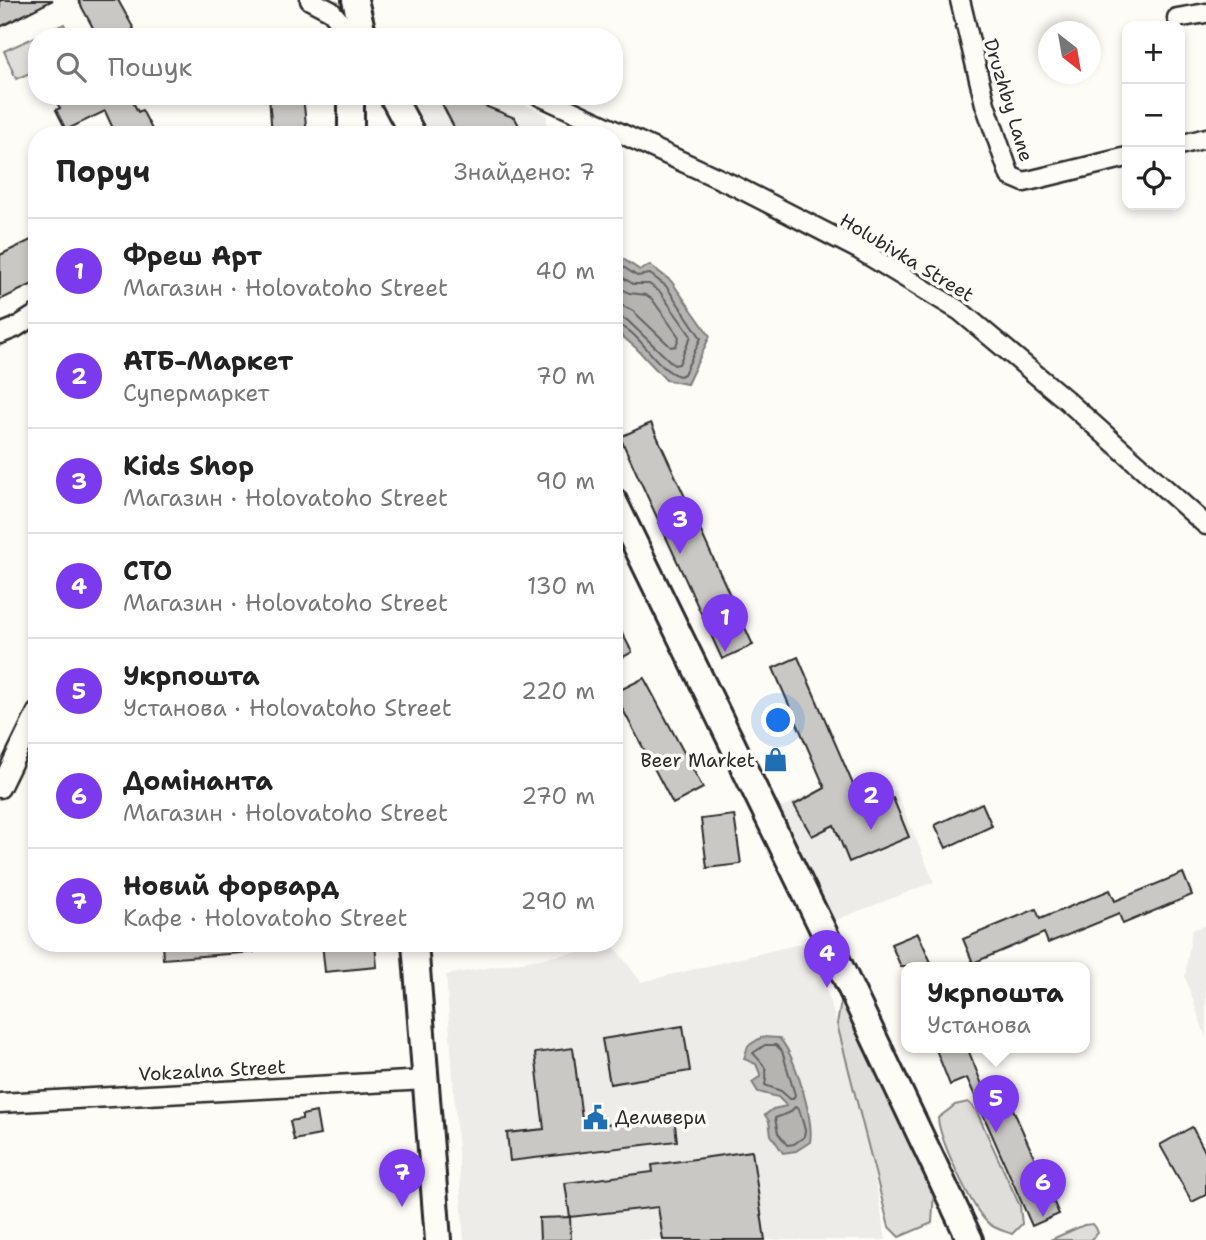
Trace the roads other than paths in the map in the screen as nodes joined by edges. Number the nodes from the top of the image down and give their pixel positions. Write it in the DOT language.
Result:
graph roads {
  1 [pos="310,0"];
  2 [pos="355,0"];
  3 [pos="960,0"];
  4 [pos="1206,13"];
  5 [pos="1177,18"];
  6 [pos="345,28"];
  7 [pos="362,28"];
  8 [pos="351,105"];
  9 [pos="397,105"];
  10 [pos="560,105"];
  11 [pos="351,126"];
  12 [pos="409,126"];
  13 [pos="605,126"];
  14 [pos="623,134"];
  15 [pos="1206,138"];
  16 [pos="1185,144"];
  17 [pos="1122,159"];
  18 [pos="28,320"];
  19 [pos="0,334"];
  20 [pos="623,519"];
  21 [pos="1206,526"];
  22 [pos="28,730"];
  23 [pos="0,788"];
  24 [pos="416,952"];
  25 [pos="426,1080"];
  26 [pos="0,1102"];
  27 [pos="438,1240"];
  28 [pos="970,1240"];
  1 -- 6 [label="street"];
  2 -- 7 [label="street"];
  3 -- 17 [label="street, Druzhby Lane"];
  4 -- 5 [label="street"];
  8 -- 11 [label="street"];
  9 -- 12 [label="street"];
  10 -- 13 [label="street, Holubivka Street"];
  14 -- 21 [label="street, Holubivka Street"];
  15 -- 16 [label="street"];
  18 -- 19 [label="street"];
  20 -- 28 [label="street"];
  22 -- 23 [label="street"];
  24 -- 25 [label="street"];
  25 -- 26 [label="street, Vokzalna Street"];
  25 -- 27 [label="street"];
}
